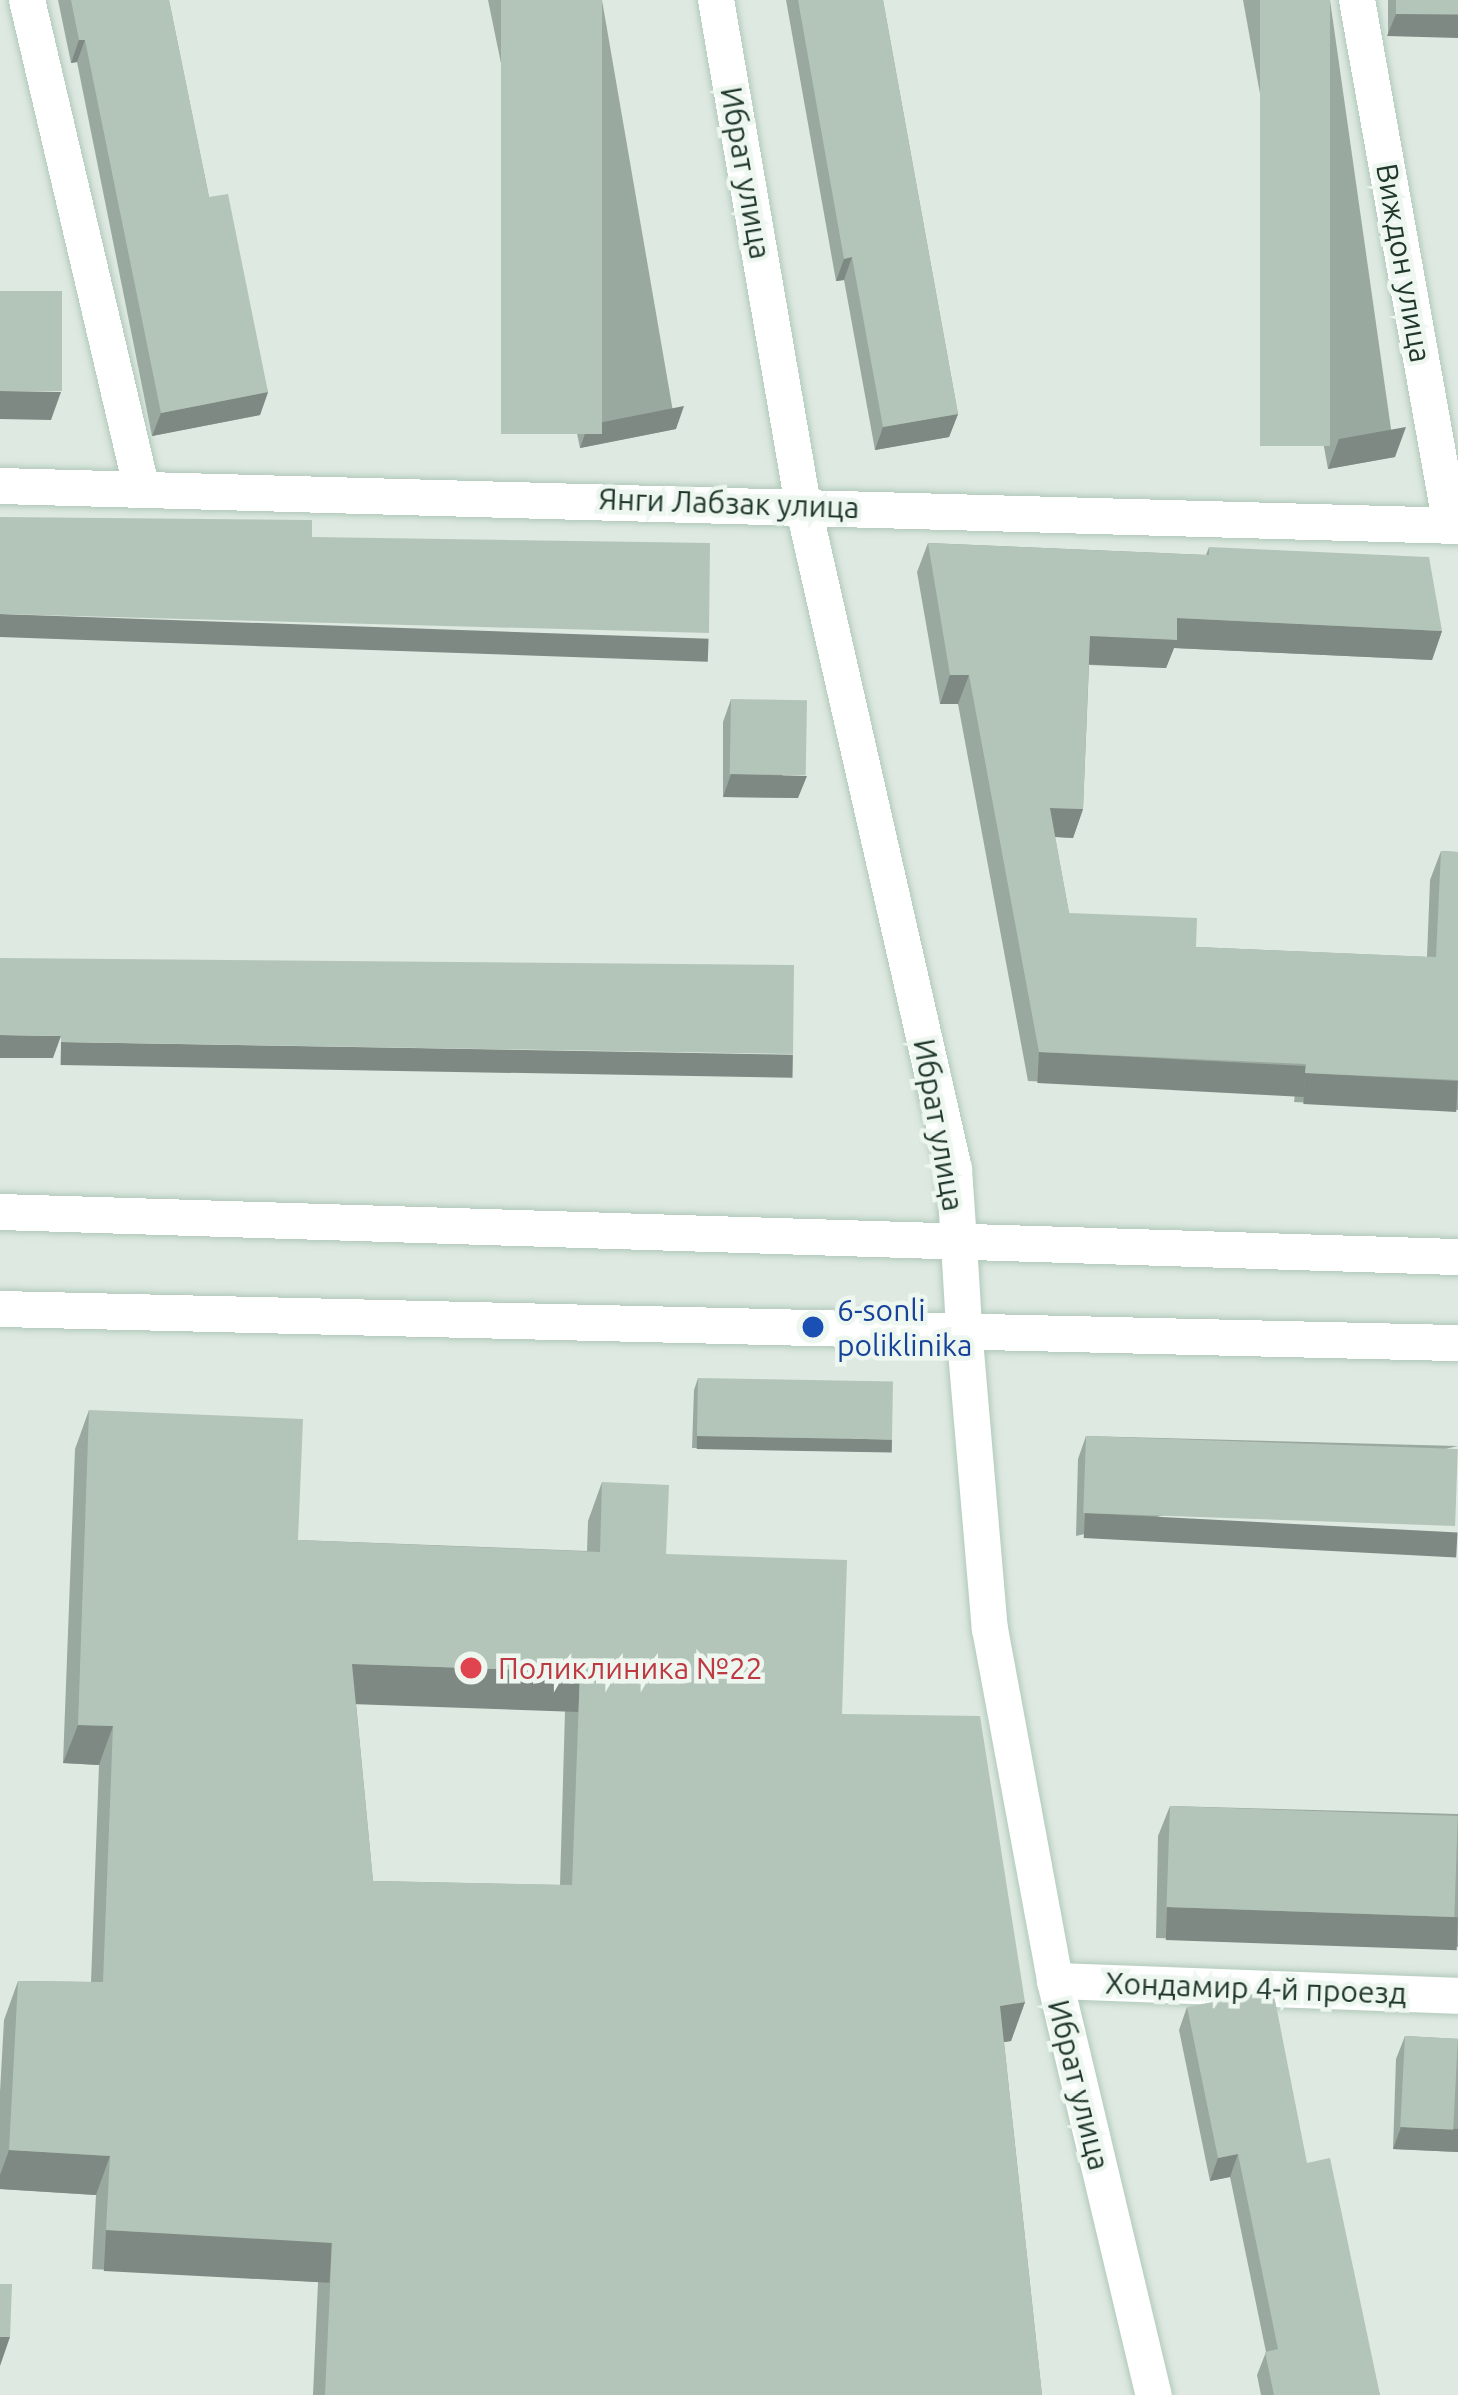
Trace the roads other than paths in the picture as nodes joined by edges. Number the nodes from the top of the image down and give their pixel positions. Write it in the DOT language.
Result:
graph roads {
  1 [pos="27,0"];
  2 [pos="716,0"];
  3 [pos="1357,0"];
  4 [pos="0,486"];
  5 [pos="141,486"];
  6 [pos="803,505"];
  7 [pos="1455,526"];
  8 [pos="0,1212"];
  9 [pos="958,1243"];
  10 [pos="1458,1257"];
  11 [pos="0,1309"];
  12 [pos="964,1328"];
  13 [pos="1458,1343"];
  14 [pos="1054,1981"];
  15 [pos="1458,1996"];
  16 [pos="1154,2395"];
  1 -- 5 [label="street"];
  2 -- 6 [label="street, Ибрат улица"];
  3 -- 7 [label="street, Виждон улица"];
  4 -- 5 [label="street, Янги Лабзак улица"];
  5 -- 6 [label="street, Янги Лабзак улица"];
  6 -- 7 [label="street, Янги Лабзак улица"];
  6 -- 9 [label="street, Ибрат улица"];
  8 -- 9 [label="street"];
  9 -- 10 [label="street"];
  9 -- 12 [label="street, Ибрат улица"];
  11 -- 12 [label="street"];
  12 -- 13 [label="street"];
  12 -- 14 [label="street, Ибрат улица"];
  14 -- 15 [label="street, Хондамир 4-й проезд"];
  14 -- 16 [label="street, Ибрат улица"];
}
